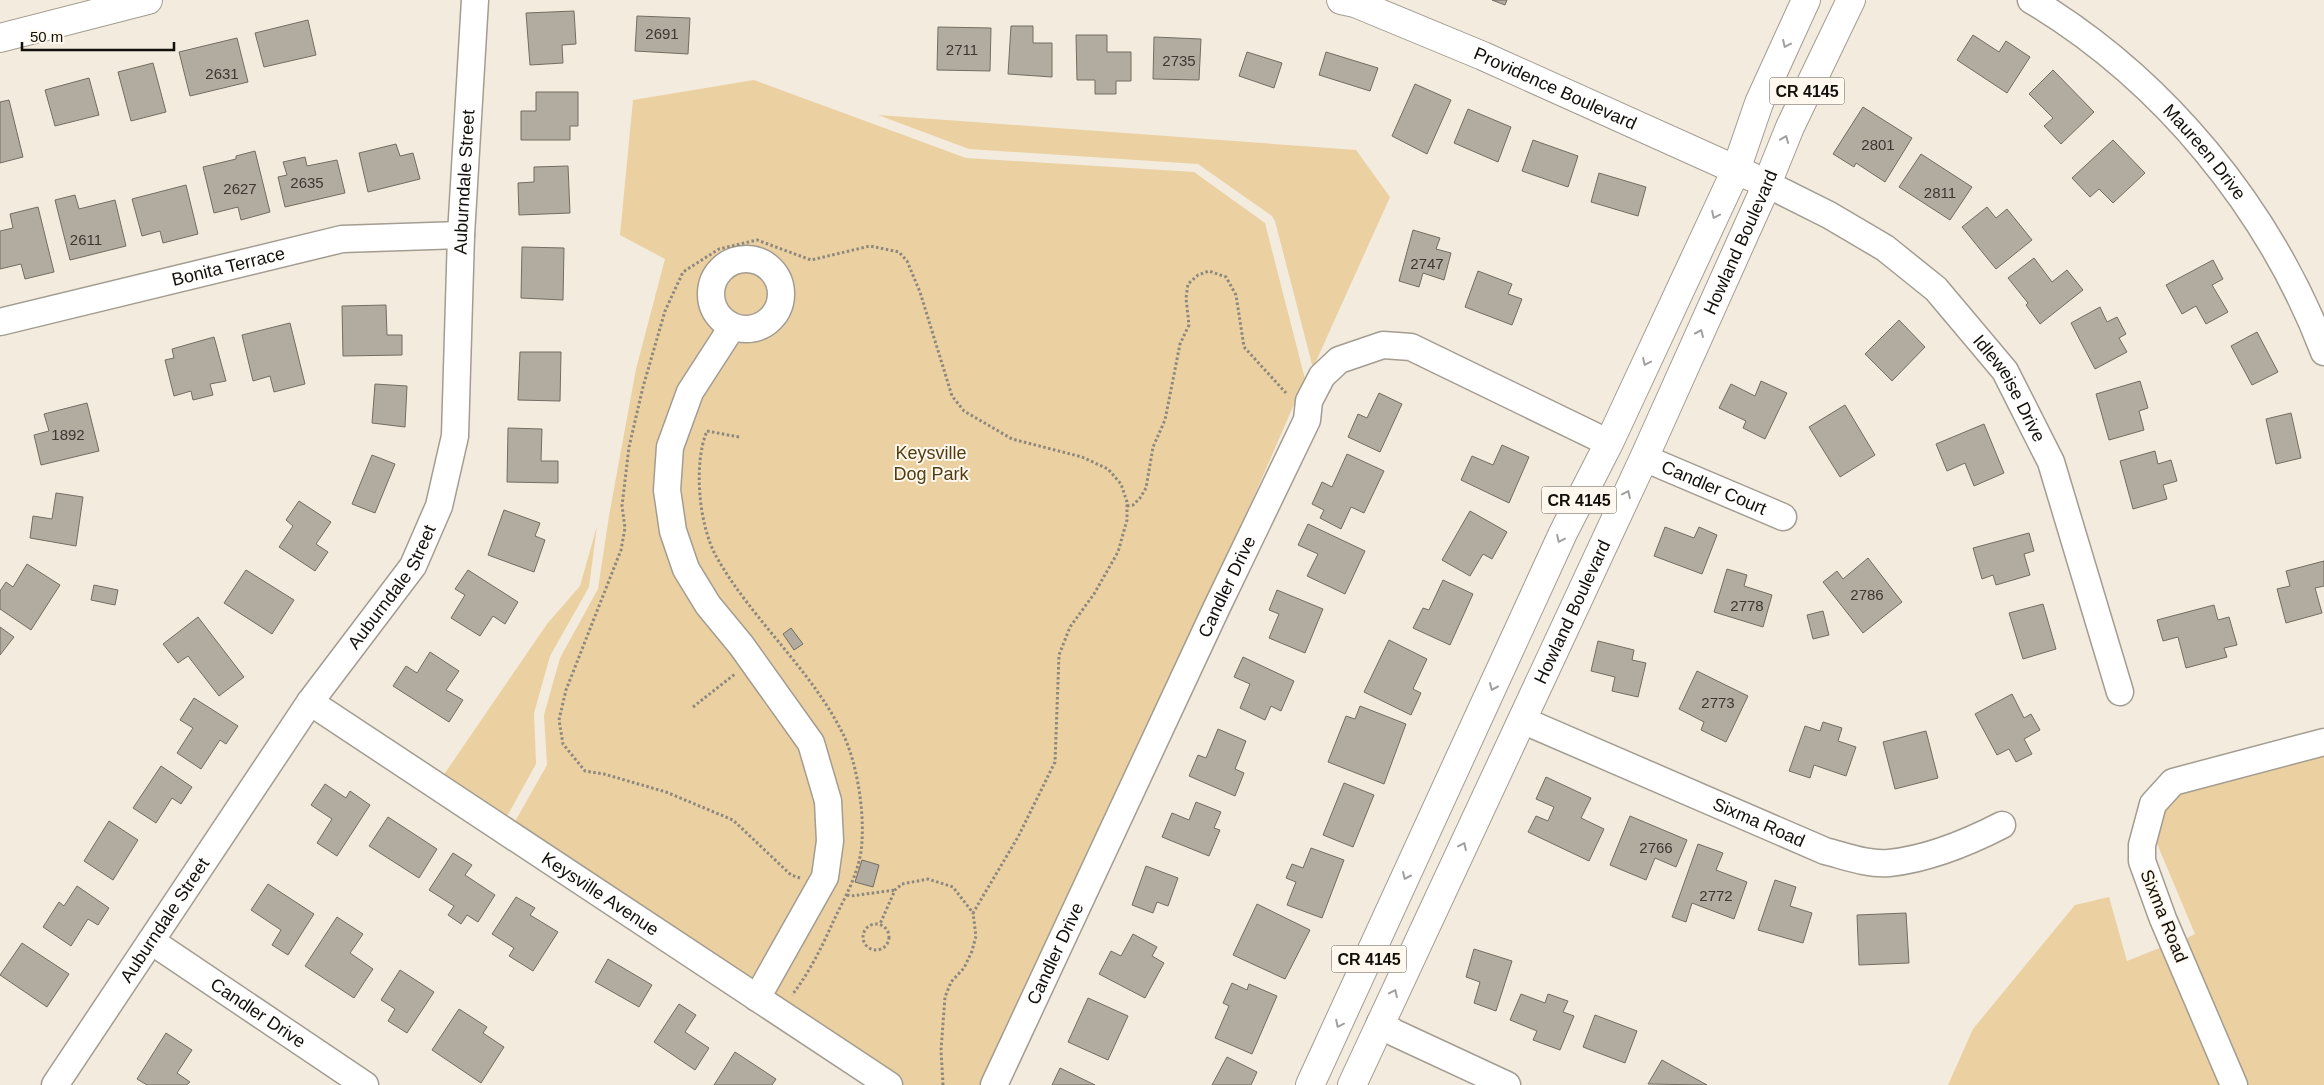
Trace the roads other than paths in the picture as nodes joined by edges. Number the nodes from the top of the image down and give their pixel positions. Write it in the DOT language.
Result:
graph roads {
  1 [pos="148,0"];
  2 [pos="475,0"];
  3 [pos="1340,0"];
  4 [pos="1806,0"];
  5 [pos="1851,0"];
  6 [pos="2031,0"];
  7 [pos="0,38"];
  8 [pos="1736,170"];
  9 [pos="1767,184"];
  10 [pos="461,235"];
  11 [pos="0,322"];
  12 [pos="732,327"];
  13 [pos="2324,352"];
  14 [pos="1609,443"];
  15 [pos="1644,458"];
  16 [pos="1783,517"];
  17 [pos="2120,692"];
  18 [pos="310,702"];
  19 [pos="1522,720"];
  20 [pos="2324,742"];
  21 [pos="2002,825"];
  22 [pos="151,941"];
  23 [pos="757,998"];
  24 [pos="1380,1024"];
  25 [pos="55,1085"];
  26 [pos="364,1085"];
  27 [pos="889,1085"];
  28 [pos="994,1085"];
  29 [pos="1310,1085"];
  30 [pos="1352,1085"];
  31 [pos="1507,1085"];
  32 [pos="2234,1085"];
  1 -- 7 [label="main road"];
  2 -- 10 [label="street, Auburndale Street"];
  3 -- 8 [label="main road, Providence Boulevard"];
  4 -- 8 [label="main road, Howland Boulevard / CR 4145, one-way"];
  9 -- 5 [label="main road, Howland Boulevard / CR 4145, one-way"];
  6 -- 13 [label="street, Maureen Drive"];
  8 -- 9 [label="main road, Providence Boulevard"];
  8 -- 14 [label="main road, Howland Boulevard / CR 4145, one-way"];
  15 -- 9 [label="main road, Howland Boulevard / CR 4145, one-way"];
  9 -- 17 [label="street, Idleweise Drive"];
  10 -- 11 [label="street, Bonita Terrace"];
  10 -- 18 [label="street, Auburndale Street"];
  12 -- 23 [label="street"];
  14 -- 28 [label="street, Candler Drive"];
  14 -- 29 [label="main road, Howland Boulevard / CR 4145, one-way"];
  15 -- 16 [label="street, Candler Court"];
  19 -- 15 [label="main road, Howland Boulevard / CR 4145, one-way"];
  18 -- 22 [label="street, Auburndale Street"];
  18 -- 23 [label="street, Keysville Avenue"];
  19 -- 21 [label="street, Sixma Road"];
  24 -- 19 [label="main road, Howland Boulevard / CR 4145, one-way"];
  20 -- 32 [label="street, Sixma Road"];
  22 -- 25 [label="street, Auburndale Street"];
  22 -- 26 [label="street, Candler Drive"];
  23 -- 27 [label="street, Keysville Avenue"];
  24 -- 30 [label="main road, Howland Boulevard / CR 4145"];
  24 -- 31 [label="street"];
}
